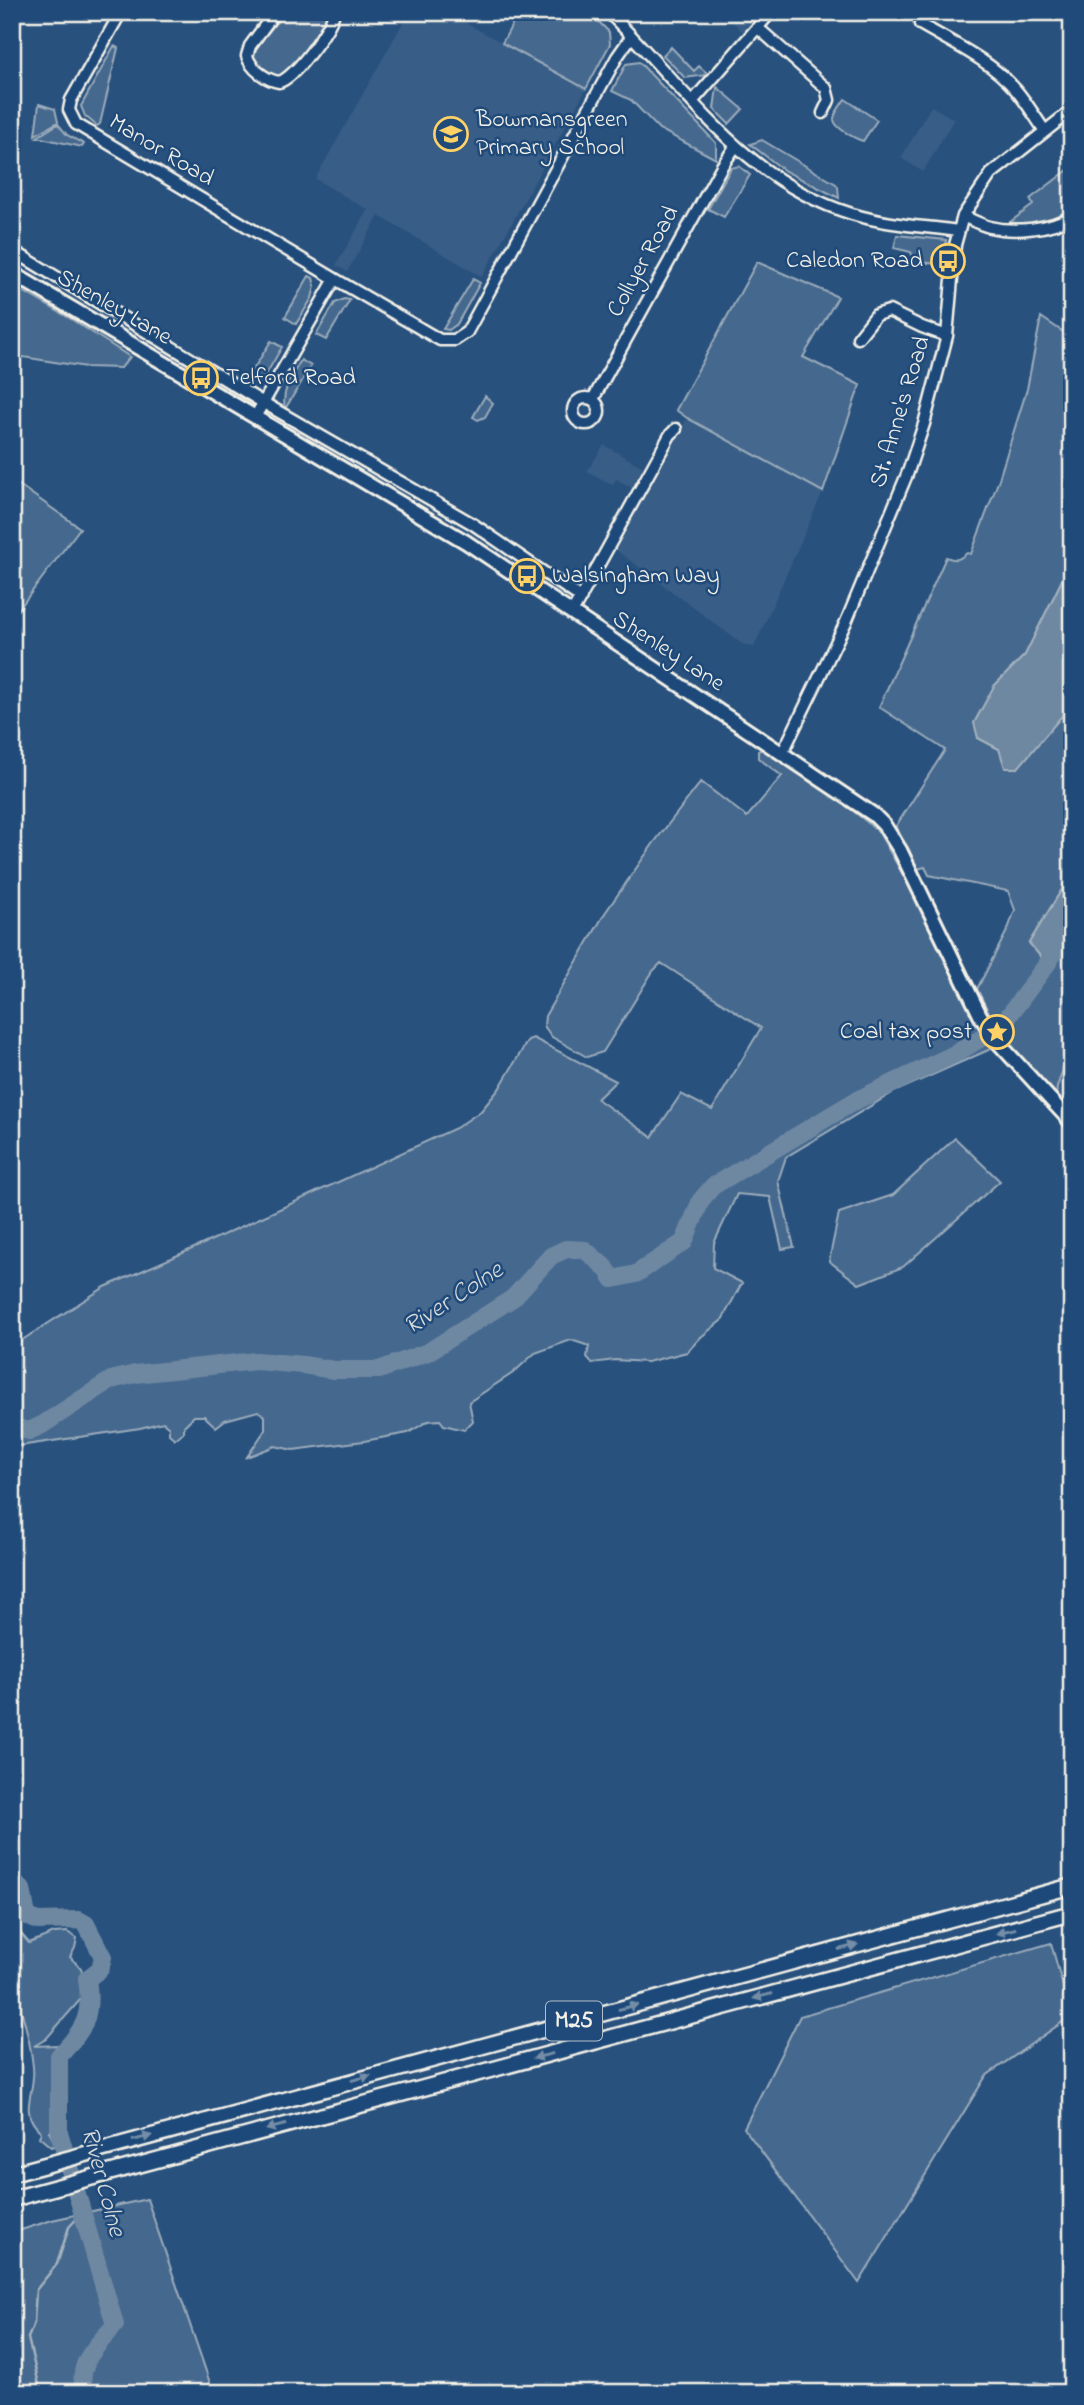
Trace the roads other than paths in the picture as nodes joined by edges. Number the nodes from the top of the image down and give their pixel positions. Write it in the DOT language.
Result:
graph roads {
  1 [pos="121,12"];
  2 [pos="275,12"];
  3 [pos="334,12"];
  4 [pos="608,12"];
  5 [pos="771,12"];
  6 [pos="920,24"];
  7 [pos="758,28"];
  8 [pos="631,37"];
  9 [pos="692,102"];
  10 [pos="1072,110"];
  11 [pos="823,113"];
  12 [pos="1045,131"];
  13 [pos="735,147"];
  14 [pos="963,216"];
  15 [pos="1072,216"];
  16 [pos="958,231"];
  17 [pos="12,250"];
  18 [pos="12,273"];
  19 [pos="335,279"];
  20 [pos="947,336"];
  21 [pos="858,338"];
  22 [pos="593,399"];
  23 [pos="262,402"];
  24 [pos="255,417"];
  25 [pos="676,429"];
  26 [pos="581,598"];
  27 [pos="572,613"];
  28 [pos="783,752"];
  29 [pos="1072,1124"];
  30 [pos="1072,1886"];
  31 [pos="1072,1913"];
  32 [pos="12,2174"];
  33 [pos="12,2199"];
  1 -- 19 [label="street, Manor Road"];
  2 -- 3 [label="street"];
  4 -- 8 [label="street"];
  5 -- 7 [label="street"];
  6 -- 12 [label="street"];
  7 -- 9 [label="street"];
  7 -- 11 [label="street"];
  8 -- 9 [label="street"];
  8 -- 19 [label="street"];
  9 -- 13 [label="street"];
  10 -- 12 [label="street, St. Anne's Road"];
  12 -- 14 [label="street, St. Anne's Road"];
  13 -- 16 [label="street"];
  13 -- 22 [label="street, Collyer Road"];
  14 -- 15 [label="street"];
  14 -- 16 [label="street, St. Anne's Road"];
  16 -- 20 [label="street, St. Anne's Road"];
  17 -- 23 [label="street, Shenley Lane"];
  18 -- 24 [label="main road, Shenley Lane"];
  19 -- 23 [label="street"];
  20 -- 21 [label="street"];
  20 -- 28 [label="street, St. Anne's Road"];
  23 -- 24 [label="street"];
  23 -- 26 [label="street, Shenley Lane"];
  24 -- 27 [label="main road, Shenley Lane"];
  25 -- 26 [label="street"];
  26 -- 27 [label="street"];
  27 -- 28 [label="main road, Shenley Lane"];
  28 -- 29 [label="main road, Shenley Lane"];
  32 -- 30 [label="highway, M25, one-way"];
  31 -- 33 [label="highway, M25, one-way"];
}
